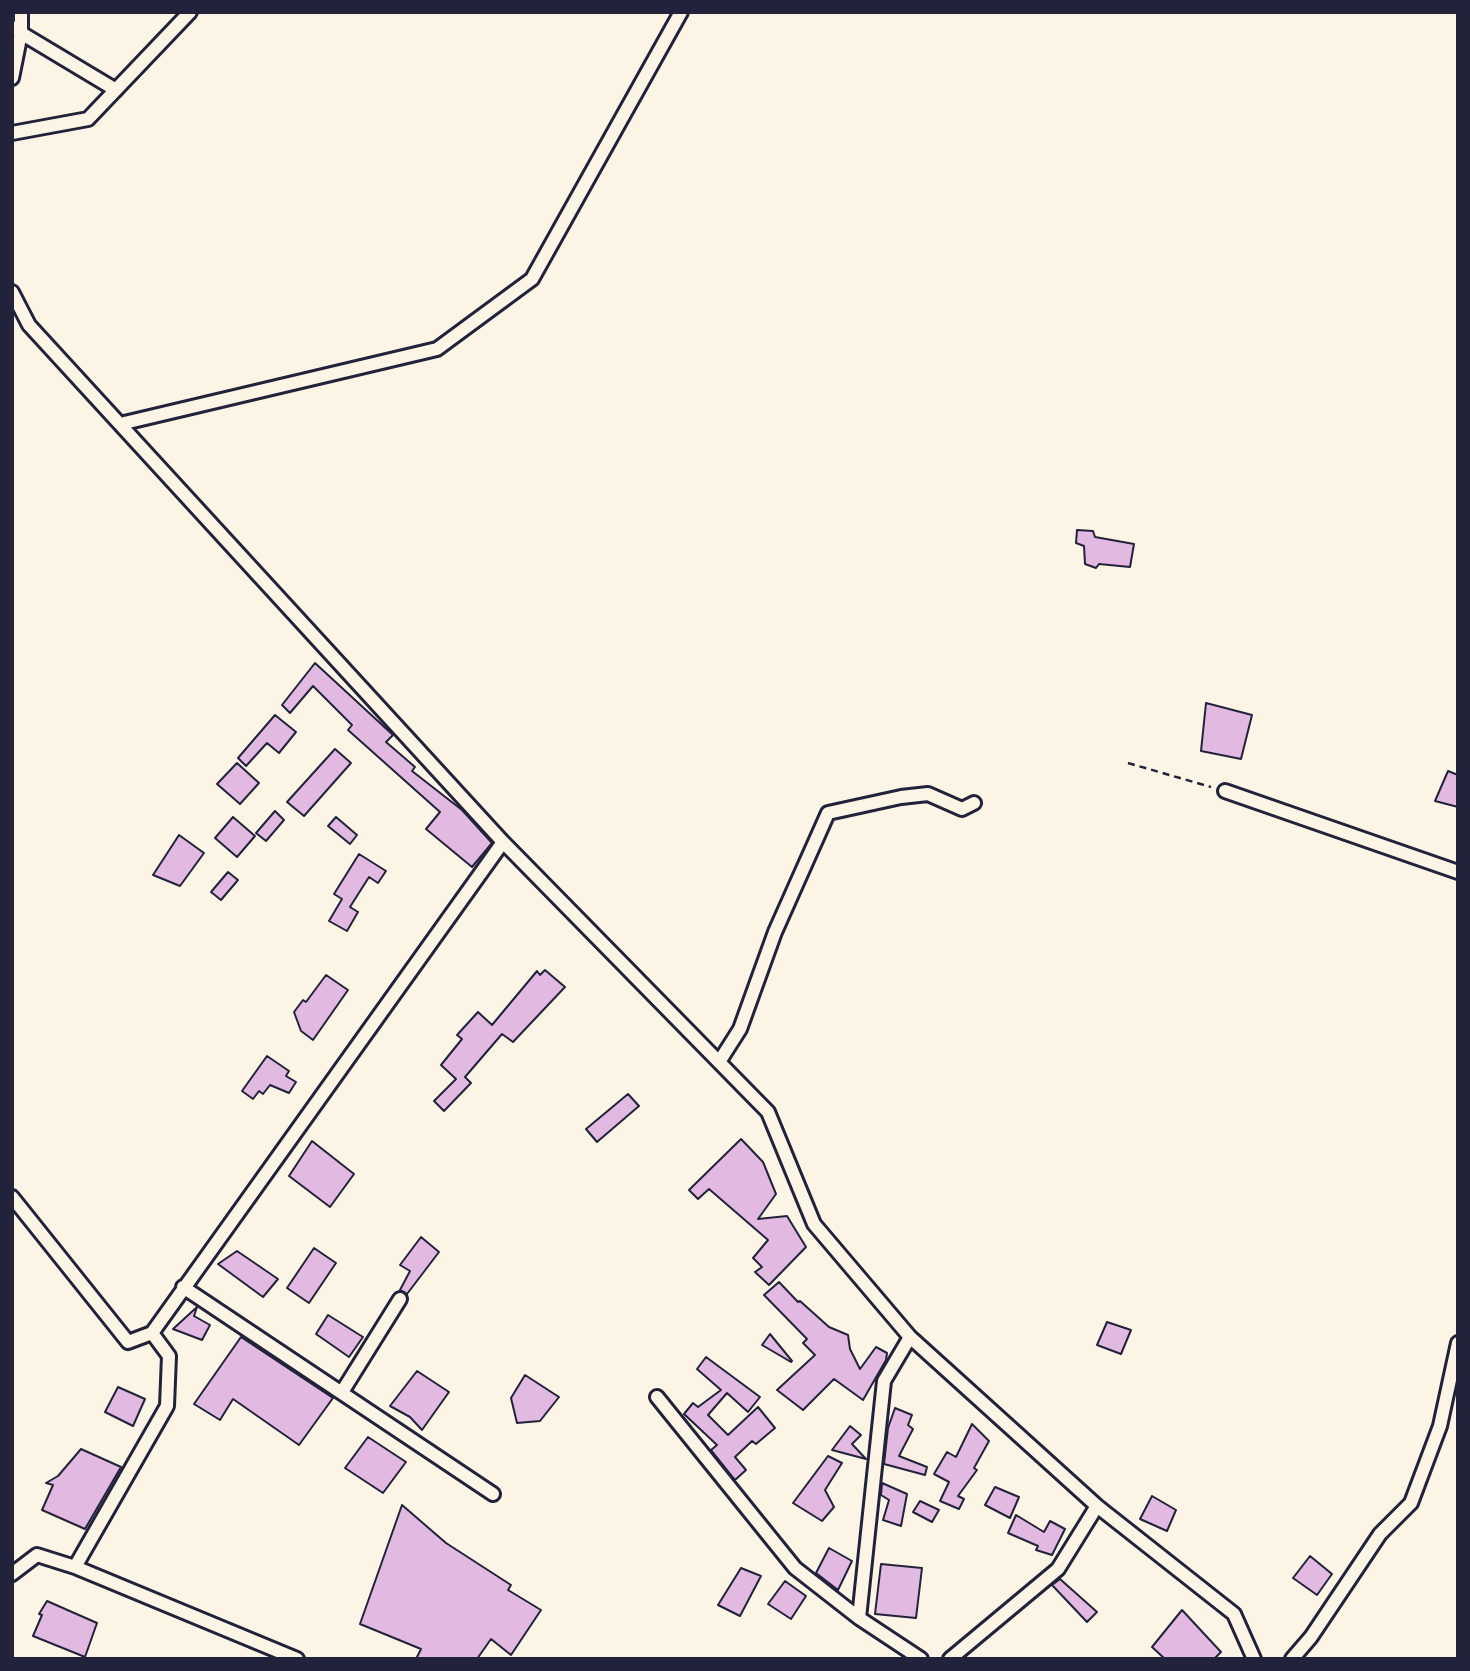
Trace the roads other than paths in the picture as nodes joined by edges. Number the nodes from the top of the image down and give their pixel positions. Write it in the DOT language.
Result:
graph roads {
  1 [pos="21,12"];
  2 [pos="190,12"];
  3 [pos="681,12"];
  4 [pos="17,30"];
  5 [pos="12,78"];
  6 [pos="116,90"];
  7 [pos="12,133"];
  8 [pos="12,292"];
  9 [pos="120,425"];
  10 [pos="1224,791"];
  11 [pos="974,803"];
  12 [pos="503,842"];
  13 [pos="1458,872"];
  14 [pos="719,1062"];
  15 [pos="12,1197"];
  16 [pos="183,1287"];
  17 [pos="400,1299"];
  18 [pos="152,1333"];
  19 [pos="910,1337"];
  20 [pos="1458,1342"];
  21 [pos="342,1392"];
  22 [pos="657,1396"];
  23 [pos="493,1494"];
  24 [pos="1097,1506"];
  25 [pos="75,1567"];
  26 [pos="12,1574"];
  27 [pos="859,1618"];
  28 [pos="297,1659"];
  29 [pos="921,1659"];
  30 [pos="950,1659"];
  31 [pos="1254,1659"];
  32 [pos="1292,1659"];
  1 -- 4 [label="street"];
  2 -- 6 [label="street"];
  3 -- 9 [label="street"];
  4 -- 5 [label="street"];
  4 -- 6 [label="street"];
  6 -- 7 [label="street"];
  8 -- 9 [label="street"];
  9 -- 12 [label="street"];
  10 -- 13 [label="street"];
  11 -- 14 [label="street"];
  12 -- 14 [label="street"];
  12 -- 16 [label="street"];
  14 -- 19 [label="street"];
  15 -- 18 [label="street"];
  16 -- 18 [label="street"];
  16 -- 21 [label="street"];
  17 -- 21 [label="street"];
  18 -- 25 [label="street"];
  19 -- 24 [label="street"];
  19 -- 27 [label="street"];
  20 -- 32 [label="street"];
  21 -- 23 [label="street"];
  22 -- 27 [label="street"];
  24 -- 30 [label="street"];
  24 -- 31 [label="street"];
  25 -- 26 [label="street"];
  25 -- 28 [label="street"];
  27 -- 29 [label="street"];
}
